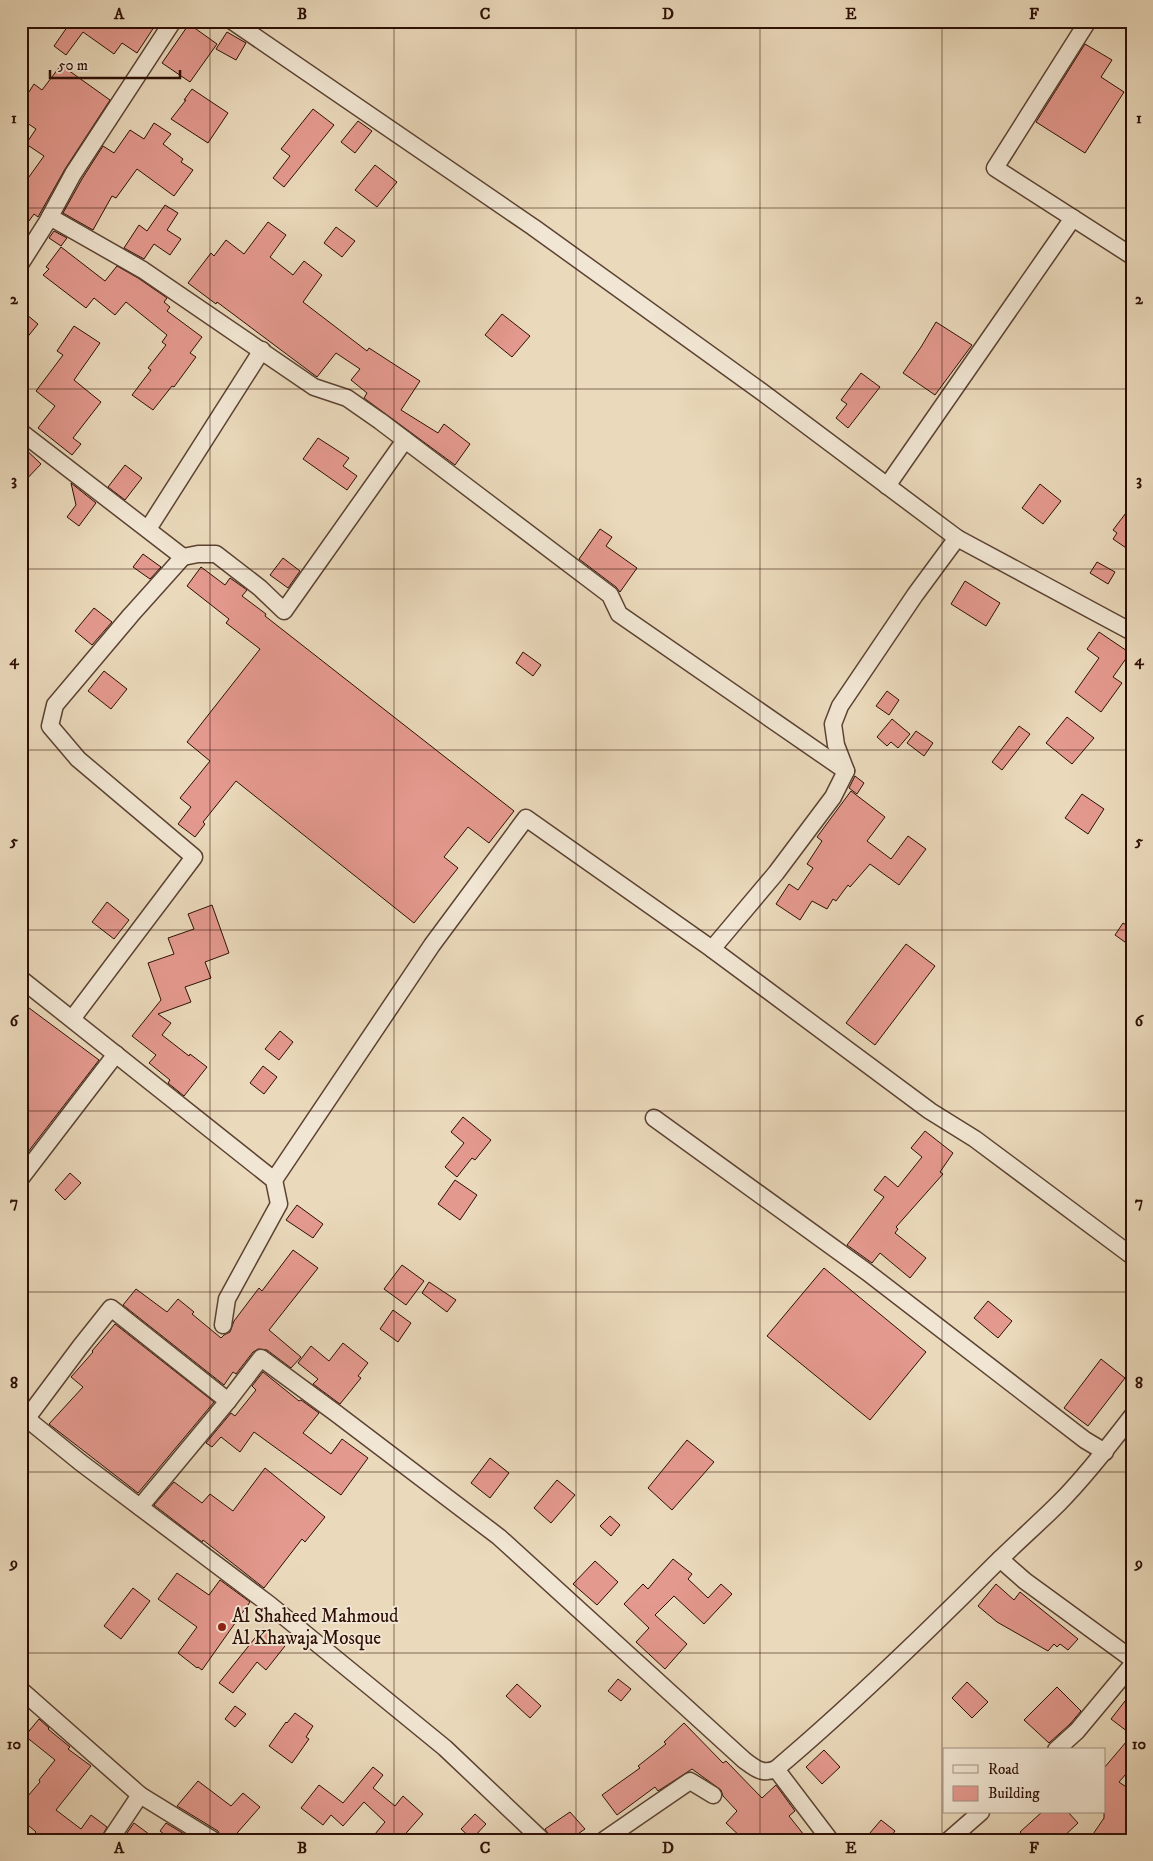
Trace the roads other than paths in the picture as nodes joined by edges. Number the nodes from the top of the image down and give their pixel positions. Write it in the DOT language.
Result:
graph roads {
  1 [pos="173,21"];
  2 [pos="232,21"];
  3 [pos="1088,21"];
  4 [pos="50,217"];
  5 [pos="1072,218"];
  6 [pos="1132,256"];
  7 [pos="21,263"];
  8 [pos="262,350"];
  9 [pos="21,432"];
  10 [pos="405,440"];
  11 [pos="887,486"];
  12 [pos="148,529"];
  13 [pos="956,538"];
  14 [pos="183,557"];
  15 [pos="1132,632"];
  16 [pos="846,771"];
  17 [pos="712,949"];
  18 [pos="21,979"];
  19 [pos="72,1019"];
  20 [pos="116,1054"];
  21 [pos="654,1118"];
  22 [pos="21,1178"];
  23 [pos="274,1180"];
  24 [pos="1132,1256"];
  25 [pos="223,1325"];
  26 [pos="228,1401"];
  27 [pos="24,1416"];
  28 [pos="1132,1416"];
  29 [pos="1105,1452"];
  30 [pos="140,1507"];
  31 [pos="1000,1559"];
  32 [pos="1132,1659"];
  33 [pos="1132,1665"];
  34 [pos="21,1690"];
  35 [pos="1058,1748"];
  36 [pos="776,1769"];
  37 [pos="140,1795"];
  38 [pos="713,1795"];
  39 [pos="979,1814"];
  40 [pos="530,1836"];
  41 [pos="110,1840"];
  42 [pos="213,1840"];
  43 [pos="604,1840"];
  44 [pos="830,1840"];
  45 [pos="949,1840"];
  1 -- 4 [label="street"];
  2 -- 11 [label="street"];
  3 -- 5 [label="street"];
  4 -- 7 [label="street"];
  4 -- 8 [label="street"];
  5 -- 6 [label="street"];
  5 -- 11 [label="street"];
  8 -- 10 [label="street"];
  8 -- 12 [label="street"];
  9 -- 12 [label="street"];
  10 -- 14 [label="street"];
  10 -- 16 [label="street"];
  11 -- 13 [label="street"];
  12 -- 14 [label="street"];
  13 -- 15 [label="street"];
  13 -- 16 [label="street"];
  14 -- 19 [label="street"];
  16 -- 17 [label="street"];
  17 -- 23 [label="street"];
  17 -- 24 [label="street"];
  18 -- 19 [label="street"];
  19 -- 20 [label="street"];
  20 -- 22 [label="street"];
  20 -- 23 [label="street"];
  21 -- 29 [label="street"];
  23 -- 25 [label="street"];
  26 -- 27 [label="street"];
  26 -- 30 [label="street"];
  26 -- 36 [label="street"];
  27 -- 30 [label="street"];
  28 -- 29 [label="street"];
  29 -- 31 [label="street"];
  30 -- 40 [label="street"];
  31 -- 32 [label="street"];
  31 -- 36 [label="street"];
  33 -- 35 [label="street"];
  34 -- 37 [label="street"];
  36 -- 44 [label="street"];
  37 -- 41 [label="street"];
  37 -- 42 [label="street"];
  38 -- 43 [label="street"];
  39 -- 45 [label="street"];
}
